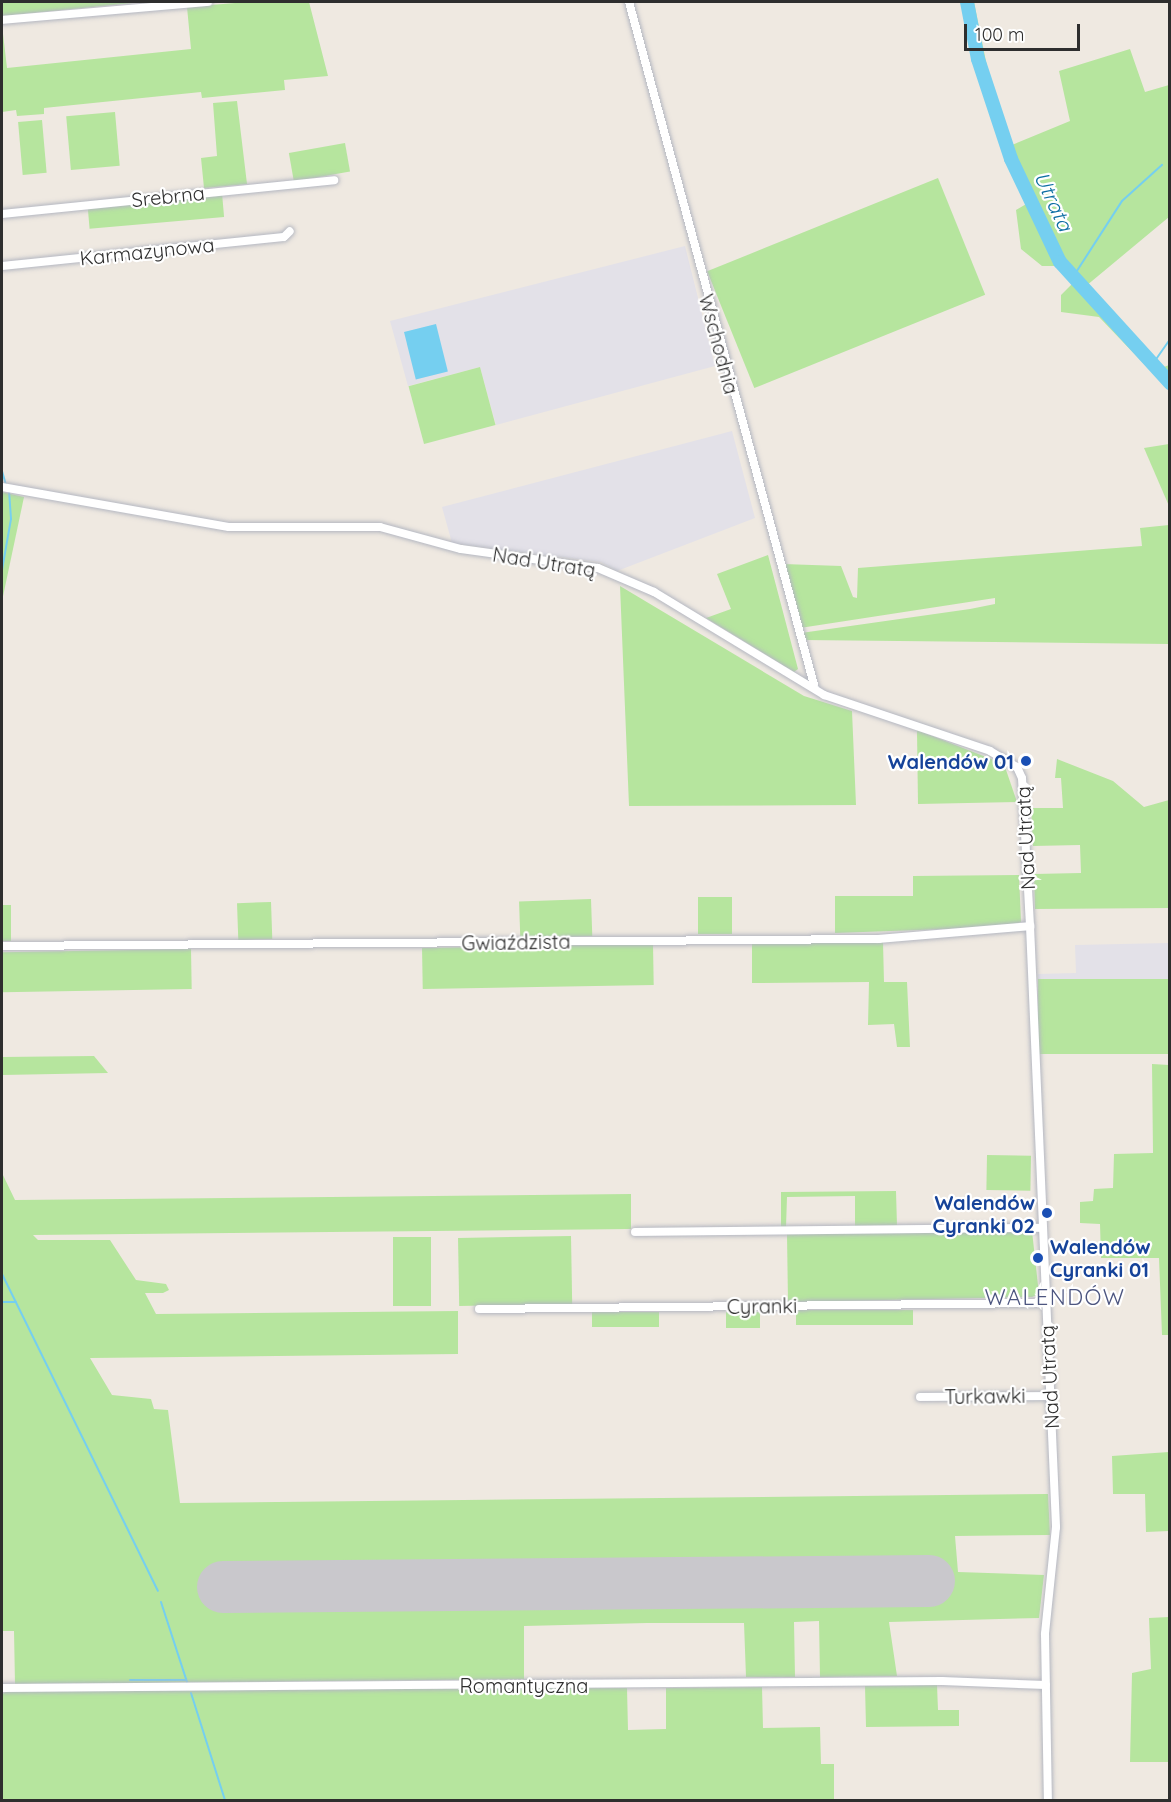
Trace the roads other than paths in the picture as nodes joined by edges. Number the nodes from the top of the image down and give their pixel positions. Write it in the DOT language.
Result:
graph roads {
  1 [pos="208,2"];
  2 [pos="629,2"];
  3 [pos="2,21"];
  4 [pos="334,180"];
  5 [pos="2,214"];
  6 [pos="290,231"];
  7 [pos="2,266"];
  8 [pos="2,487"];
  9 [pos="814,685"];
  10 [pos="1030,926"];
  11 [pos="2,946"];
  12 [pos="1043,1228"];
  13 [pos="635,1232"];
  14 [pos="1046,1303"];
  15 [pos="479,1309"];
  16 [pos="1050,1396"];
  17 [pos="920,1397"];
  18 [pos="1046,1685"];
  19 [pos="2,1689"];
  20 [pos="1048,1800"];
  1 -- 3 [label="street"];
  2 -- 9 [label="street, Wschodnia"];
  4 -- 5 [label="street, Srebrna"];
  6 -- 7 [label="street, Karmazynowa"];
  8 -- 9 [label="street, Nad Utratą"];
  9 -- 10 [label="street, Nad Utratą"];
  10 -- 11 [label="street, Gwiaździsta"];
  10 -- 12 [label="street, Nad Utratą"];
  12 -- 13 [label="street"];
  12 -- 14 [label="street, Nad Utratą"];
  14 -- 15 [label="street, Cyranki"];
  14 -- 16 [label="street, Nad Utratą"];
  16 -- 17 [label="street, Turkawki"];
  16 -- 18 [label="street, Nad Utratą"];
  18 -- 19 [label="street, Romantyczna"];
  18 -- 20 [label="street, Nad Utratą"];
}
